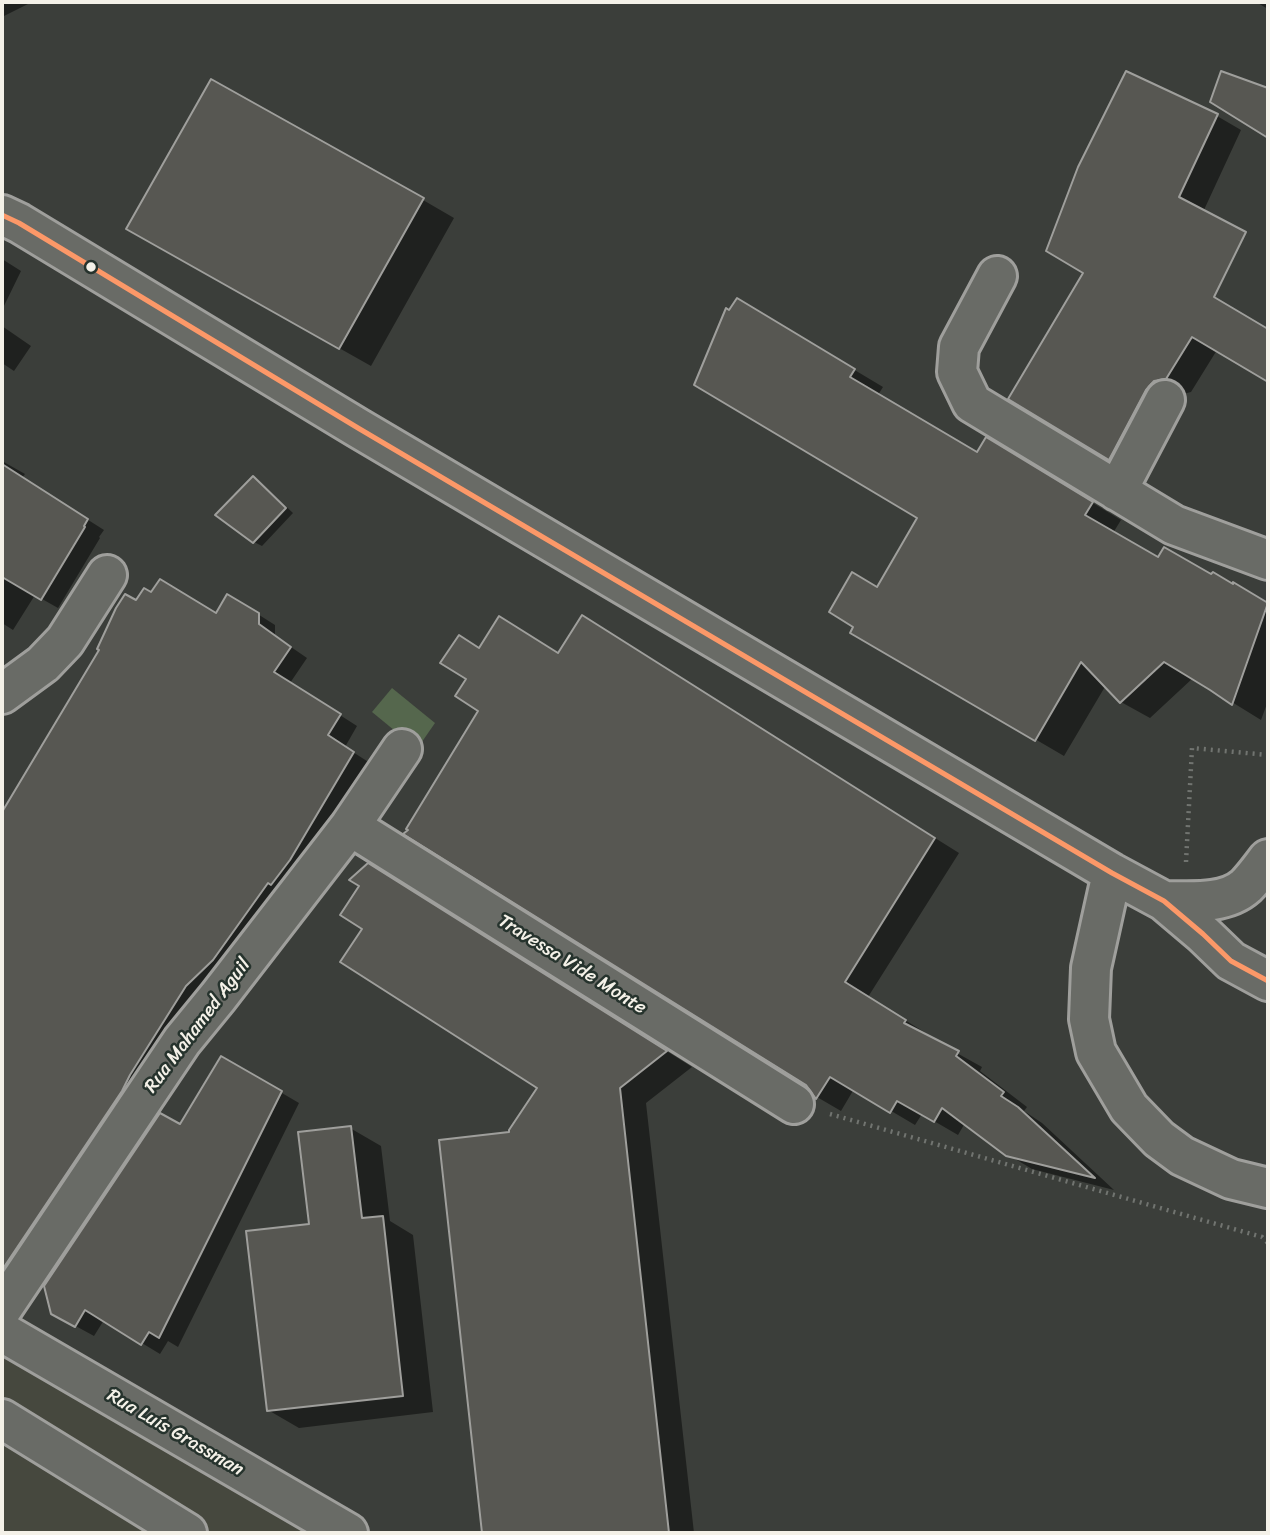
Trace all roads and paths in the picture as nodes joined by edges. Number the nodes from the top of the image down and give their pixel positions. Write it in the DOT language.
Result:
graph roads {
  1 [pos="2,215"];
  2 [pos="998,275"];
  3 [pos="1165,400"];
  4 [pos="1117,491"];
  5 [pos="1268,560"];
  6 [pos="107,575"];
  7 [pos="2,694"];
  8 [pos="402,749"];
  9 [pos="1268,755"];
  10 [pos="350,826"];
  11 [pos="1268,859"];
  12 [pos="1112,873"];
  13 [pos="1174,901"];
  14 [pos="1268,981"];
  15 [pos="794,1104"];
  16 [pos="1268,1188"];
  17 [pos="1268,1243"];
  18 [pos="2,1309"];
  19 [pos="2,1332"];
  20 [pos="2,1419"];
  21 [pos="187,1533"];
  22 [pos="348,1533"];
  1 -- 12 [label="street"];
  2 -- 4 [label="street"];
  3 -- 4 [label="street"];
  4 -- 5 [label="street"];
  6 -- 7 [label="street"];
  8 -- 10 [label="street, Rua Mahamed Aguil"];
  9 -- 13 [label="path"];
  10 -- 15 [label="street, Travessa Vide Monte"];
  10 -- 18 [label="street, Rua Mahamed Aguil"];
  11 -- 13 [label="street"];
  12 -- 13 [label="street"];
  12 -- 16 [label="street"];
  13 -- 14 [label="street"];
  15 -- 17 [label="path"];
  19 -- 22 [label="street, Rua Luís Grassman"];
  20 -- 21 [label="street"];
}
